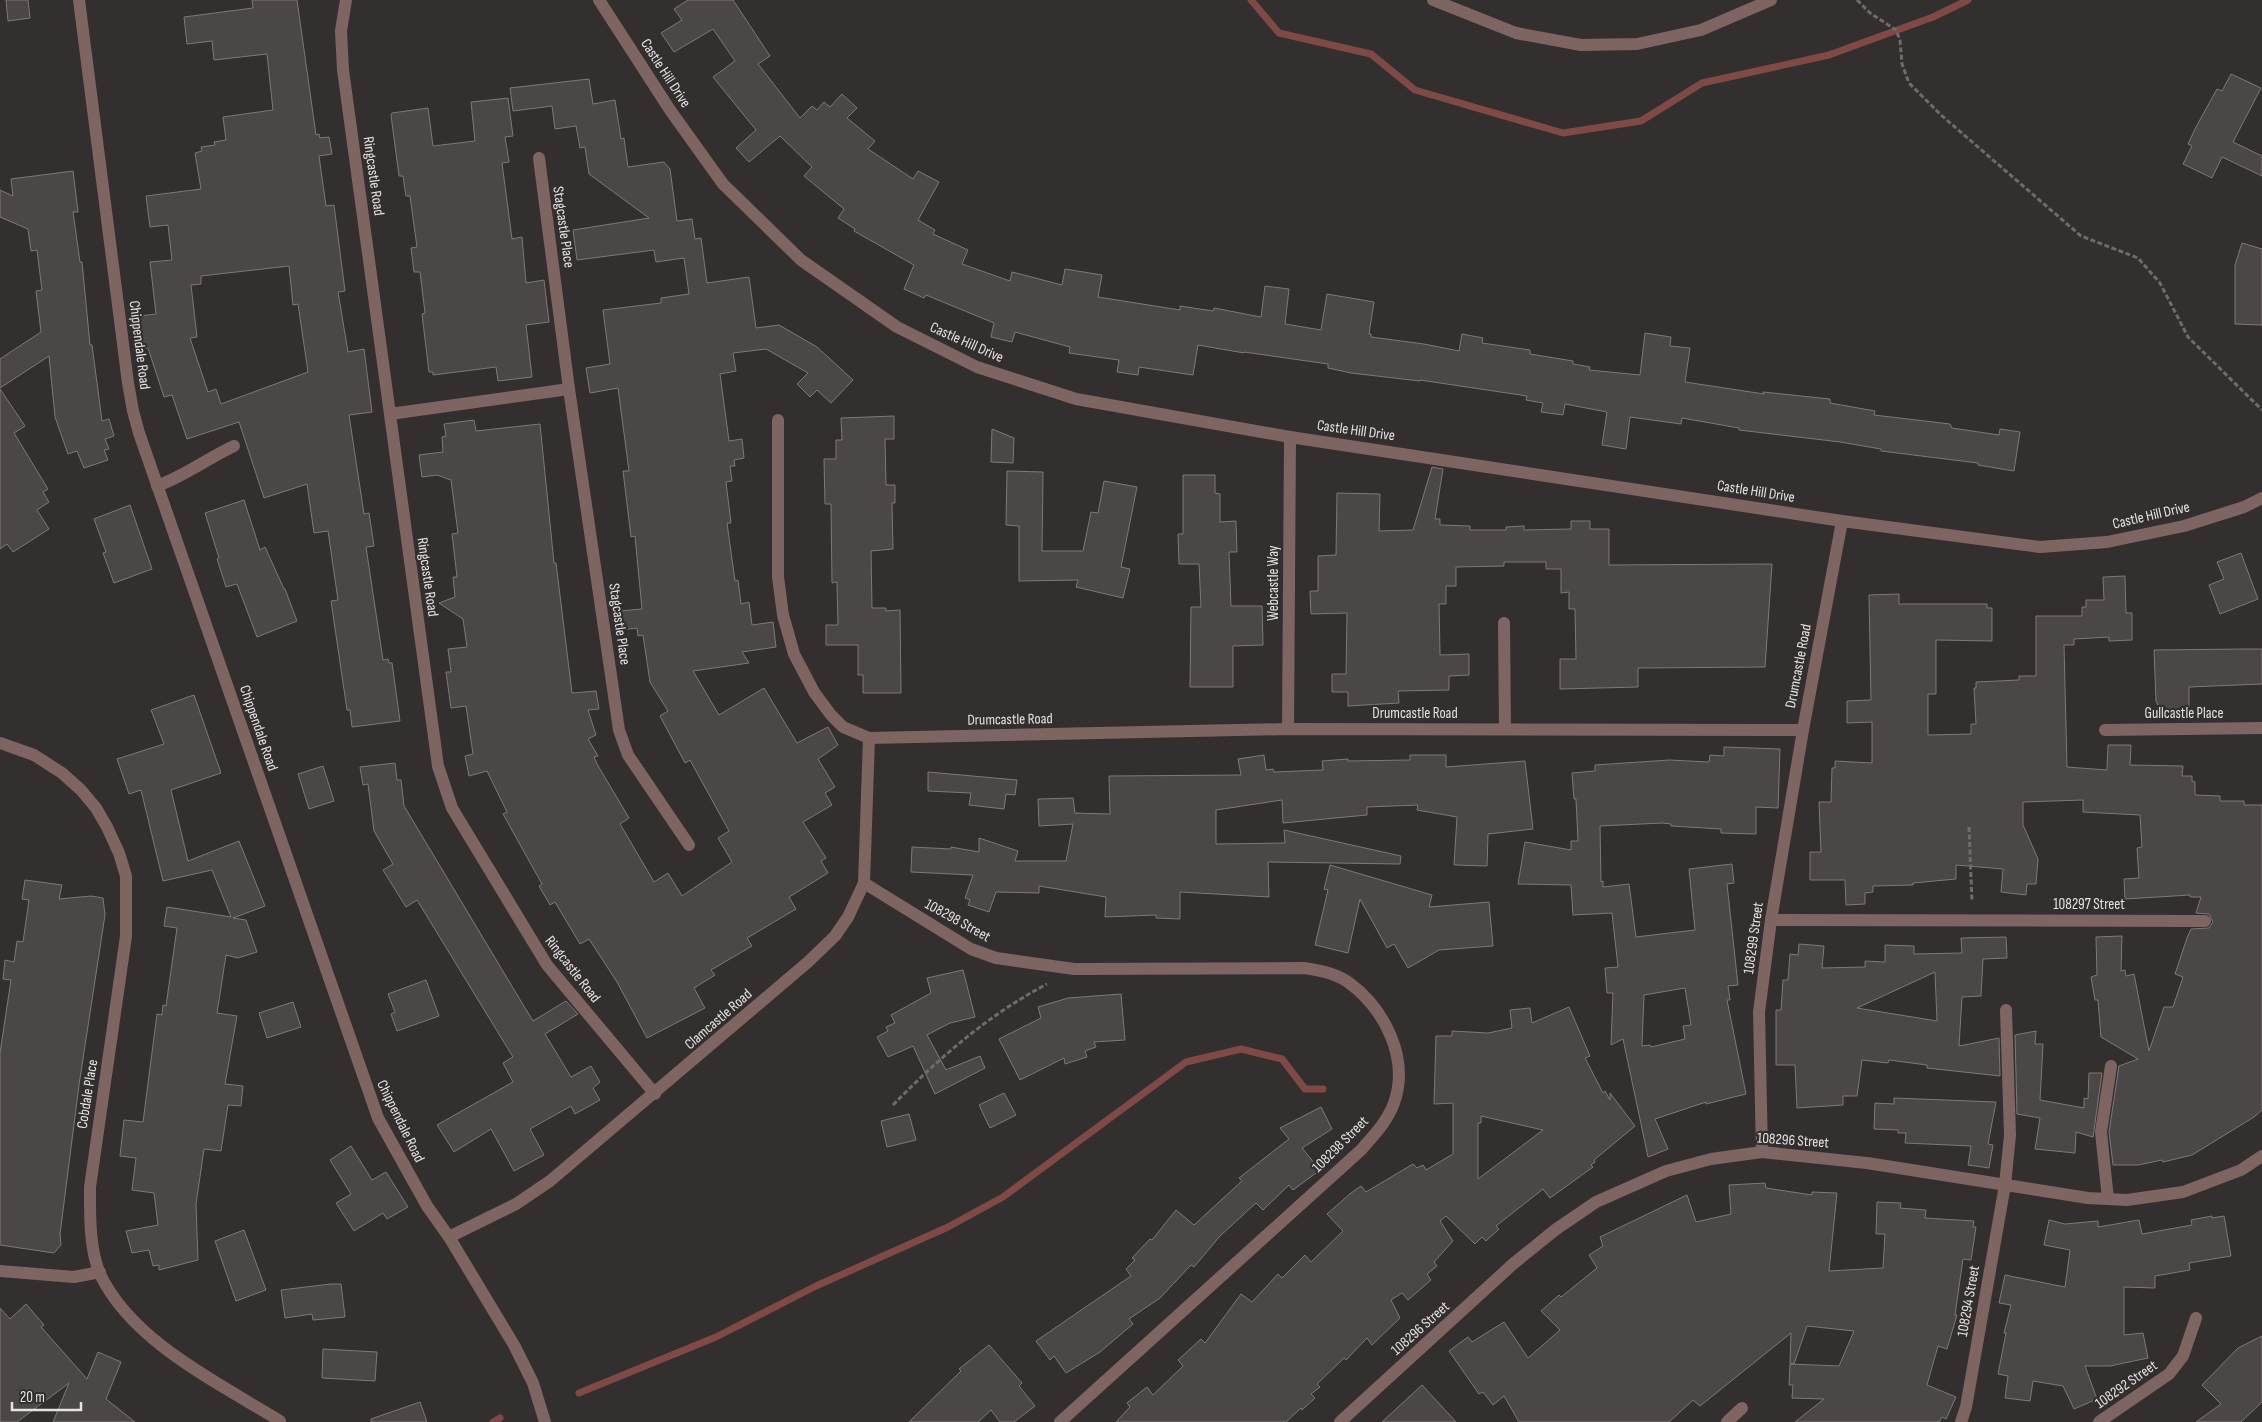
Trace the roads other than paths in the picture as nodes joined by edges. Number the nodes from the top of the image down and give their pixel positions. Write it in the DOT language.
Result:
graph roads {
  1 [pos="79,0"];
  2 [pos="346,0"];
  3 [pos="599,0"];
  4 [pos="1433,0"];
  5 [pos="1771,0"];
  6 [pos="539,158"];
  7 [pos="569,389"];
  8 [pos="390,414"];
  9 [pos="778,420"];
  10 [pos="1290,438"];
  11 [pos="234,446"];
  12 [pos="157,486"];
  13 [pos="2262,498"];
  14 [pos="1842,521"];
  15 [pos="1504,623"];
  16 [pos="2262,728"];
  17 [pos="1288,729"];
  18 [pos="1505,729"];
  19 [pos="1803,730"];
  20 [pos="2105,730"];
  21 [pos="869,738"];
  22 [pos="0,743"];
  23 [pos="689,846"];
  24 [pos="864,883"];
  25 [pos="1771,920"];
  26 [pos="2205,921"];
  27 [pos="2006,1010"];
  28 [pos="2111,1066"];
  29 [pos="654,1094"];
  30 [pos="1762,1152"];
  31 [pos="2262,1156"];
  32 [pos="2005,1185"];
  33 [pos="2108,1199"];
  34 [pos="449,1238"];
  35 [pos="0,1271"];
  36 [pos="100,1272"];
  37 [pos="2196,1318"];
  38 [pos="1742,1408"];
  39 [pos="280,1421"];
  40 [pos="545,1422"];
  41 [pos="1060,1422"];
  42 [pos="1340,1422"];
  43 [pos="1727,1422"];
  44 [pos="1961,1422"];
  45 [pos="2099,1422"];
  1 -- 12 [label="street, Chippendale Road"];
  2 -- 8 [label="street, Ringcastle Road"];
  3 -- 10 [label="street, Castle Hill Drive"];
  4 -- 5 [label="street"];
  6 -- 7 [label="street, Stagcastle Place"];
  7 -- 8 [label="street"];
  7 -- 23 [label="street, Stagcastle Place"];
  8 -- 29 [label="street, Ringcastle Road"];
  9 -- 21 [label="street, Drumcastle Road"];
  10 -- 14 [label="street, Castle Hill Drive"];
  10 -- 17 [label="street, Webcastle Way"];
  11 -- 12 [label="street"];
  12 -- 34 [label="street, Chippendale Road"];
  13 -- 14 [label="street, Castle Hill Drive"];
  14 -- 19 [label="street, Drumcastle Road"];
  15 -- 18 [label="street"];
  16 -- 20 [label="street, Gullcastle Place"];
  17 -- 18 [label="street, Drumcastle Road"];
  17 -- 21 [label="street, Drumcastle Road"];
  18 -- 19 [label="street, Drumcastle Road"];
  19 -- 25 [label="street, 108299 Street"];
  21 -- 24 [label="street, Clamcastle Road"];
  22 -- 36 [label="street, Cobdale Place"];
  24 -- 29 [label="street, Clamcastle Road"];
  24 -- 41 [label="street, 108298 Street"];
  25 -- 26 [label="street, 108297 Street"];
  25 -- 30 [label="street, 108299 Street"];
  27 -- 32 [label="street, 108294 Street"];
  28 -- 33 [label="street"];
  29 -- 34 [label="street, Clamcastle Road"];
  30 -- 32 [label="street, 108296 Street"];
  30 -- 42 [label="street, 108296 Street"];
  31 -- 33 [label="street, 108296 Street"];
  32 -- 33 [label="street, 108296 Street"];
  32 -- 44 [label="street, 108294 Street"];
  34 -- 40 [label="street, Chippendale Road"];
  35 -- 36 [label="street"];
  36 -- 39 [label="street, Cobdale Place"];
  37 -- 45 [label="street, 108292 Street"];
  38 -- 43 [label="street"];
}
